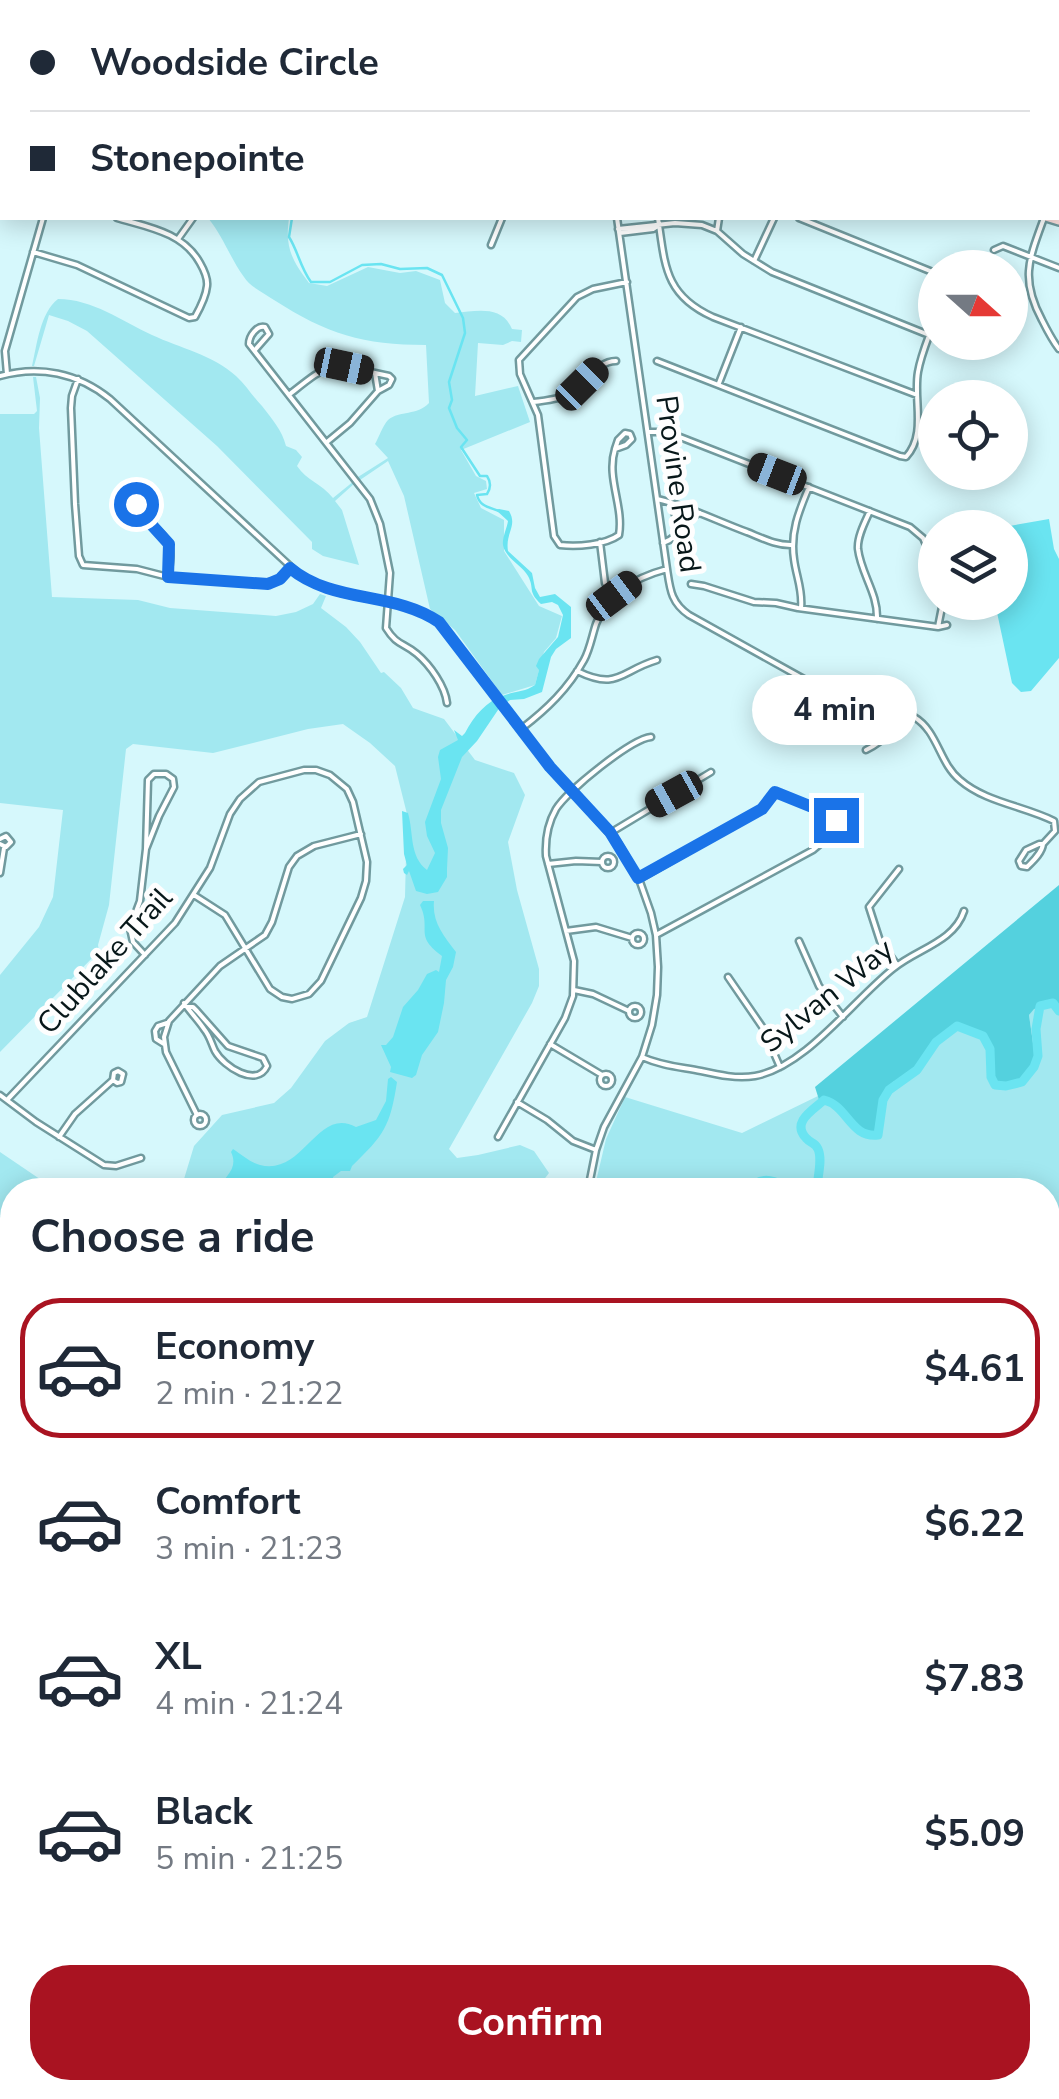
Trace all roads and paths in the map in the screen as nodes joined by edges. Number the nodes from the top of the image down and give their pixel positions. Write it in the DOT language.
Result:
graph roads {
  1 [pos="42,220"];
  2 [pos="122,220"];
  3 [pos="192,220"];
  4 [pos="501,220"];
  5 [pos="617,220"];
  6 [pos="658,220"];
  7 [pos="719,220"];
  8 [pos="773,220"];
  9 [pos="804,220"];
  10 [pos="1044,220"];
  11 [pos="659,225"];
  12 [pos="619,231"];
  13 [pos="717,231"];
  14 [pos="178,239"];
  15 [pos="491,244"];
  16 [pos="994,250"];
  17 [pos="1013,250"];
  18 [pos="34,252"];
  19 [pos="1030,257"];
  20 [pos="754,261"];
  21 [pos="918,266"];
  22 [pos="1059,268"];
  23 [pos="628,282"];
  24 [pos="741,328"];
  25 [pos="918,332"];
  26 [pos="1059,348"];
  27 [pos="254,350"];
  28 [pos="921,360"];
  29 [pos="616,361"];
  30 [pos="657,361"];
  31 [pos="375,373"];
  32 [pos="3,375"];
  33 [pos="78,379"];
  34 [pos="718,384"];
  35 [pos="378,391"];
  36 [pos="290,395"];
  37 [pos="916,395"];
  38 [pos="534,402"];
  39 [pos="648,432"];
  40 [pos="327,442"];
  41 [pos="615,449"];
  42 [pos="809,486"];
  43 [pos="141,488"];
  44 [pos="657,498"];
  45 [pos="673,502"];
  46 [pos="870,511"];
  47 [pos="700,513"];
  48 [pos="687,520"];
  49 [pos="918,532"];
  50 [pos="600,542"];
  51 [pos="663,542"];
  52 [pos="793,546"];
  53 [pos="290,568"];
  54 [pos="667,569"];
  55 [pos="168,577"];
  56 [pos="691,584"];
  57 [pos="614,596"];
  58 [pos="388,603"];
  59 [pos="800,608"];
  60 [pos="877,619"];
  61 [pos="939,620"];
  62 [pos="938,626"];
  63 [pos="947,626"];
  64 [pos="657,660"];
  65 [pos="577,671"];
  66 [pos="815,685"];
  67 [pos="448,703"];
  68 [pos="901,710"];
  69 [pos="792,723"];
  70 [pos="522,729"];
  71 [pos="651,738"];
  72 [pos="866,750"];
  73 [pos="711,772"];
  74 [pos="572,791"];
  75 [pos="147,806"];
  76 [pos="162,809"];
  77 [pos="610,832"];
  78 [pos="361,834"];
  79 [pos="1,843"];
  80 [pos="1043,844"];
  81 [pos="146,849"];
  82 [pos="602,862"];
  83 [pos="548,864"];
  84 [pos="898,869"];
  85 [pos="0,873"];
  86 [pos="638,878"];
  87 [pos="194,895"];
  88 [pos="964,910"];
  89 [pos="566,932"];
  90 [pos="656,935"];
  91 [pos="632,938"];
  92 [pos="799,940"];
  93 [pos="245,950"];
  94 [pos="145,955"];
  95 [pos="897,965"];
  96 [pos="728,977"];
  97 [pos="574,990"];
  98 [pos="186,1005"];
  99 [pos="629,1011"];
  100 [pos="844,1017"];
  101 [pos="168,1023"];
  102 [pos="164,1044"];
  103 [pos="550,1044"];
  104 [pos="228,1055"];
  105 [pos="642,1057"];
  106 [pos="780,1066"];
  107 [pos="602,1075"];
  108 [pos="113,1080"];
  109 [pos="0,1095"];
  110 [pos="6,1100"];
  111 [pos="517,1102"];
  112 [pos="197,1115"];
  113 [pos="59,1136"];
  114 [pos="498,1137"];
  115 [pos="596,1150"];
  116 [pos="141,1158"];
  117 [pos="590,1178"];
  1 -- 18 [label="street"];
  2 -- 14 [label="street"];
  3 -- 14 [label="street"];
  4 -- 15 [label="street"];
  5 -- 12 [label="street, Provine Road"];
  6 -- 11 [label="street"];
  7 -- 13 [label="street"];
  8 -- 20 [label="street"];
  9 -- 21 [label="street"];
  10 -- 19 [label="street"];
  11 -- 12 [label="street"];
  11 -- 13 [label="street"];
  11 -- 24 [label="street"];
  12 -- 23 [label="street, Provine Road"];
  13 -- 20 [label="street"];
  14 -- 18 [label="street"];
  16 -- 17 [label="street"];
  18 -- 32 [label="street"];
  19 -- 22 [label="street"];
  19 -- 26 [label="street"];
  20 -- 25 [label="street"];
  23 -- 38 [label="street"];
  23 -- 39 [label="street, Provine Road"];
  24 -- 34 [label="street"];
  24 -- 37 [label="street"];
  27 -- 27 [label="street"];
  27 -- 36 [label="street"];
  28 -- 37 [label="street"];
  29 -- 38 [label="street"];
  30 -- 34 [label="street"];
  31 -- 35 [label="street"];
  31 -- 35 [label="street"];
  31 -- 36 [label="street"];
  32 -- 33 [label="street"];
  33 -- 53 [label="street"];
  33 -- 55 [label="street"];
  34 -- 37 [label="street"];
  35 -- 40 [label="street"];
  36 -- 40 [label="street"];
  38 -- 50 [label="street"];
  39 -- 42 [label="street"];
  39 -- 44 [label="street, Provine Road"];
  40 -- 58 [label="street"];
  41 -- 50 [label="street"];
  42 -- 46 [label="street"];
  42 -- 52 [label="street"];
  43 -- 55 [label="street"];
  44 -- 45 [label="street"];
  44 -- 51 [label="street, Provine Road"];
  45 -- 47 [label="street"];
  45 -- 48 [label="street"];
  46 -- 49 [label="street"];
  46 -- 60 [label="street"];
  47 -- 48 [label="street"];
  47 -- 52 [label="street"];
  48 -- 51 [label="street"];
  50 -- 57 [label="street"];
  51 -- 54 [label="street, Provine Road"];
  52 -- 59 [label="street"];
  53 -- 55 [label="street"];
  53 -- 58 [label="street"];
  54 -- 57 [label="street"];
  54 -- 66 [label="street, Provine Road"];
  56 -- 59 [label="street"];
  57 -- 65 [label="street"];
  58 -- 67 [label="street"];
  58 -- 70 [label="street"];
  59 -- 60 [label="street"];
  60 -- 62 [label="street"];
  61 -- 62 [label="street"];
  62 -- 63 [label="street"];
  64 -- 65 [label="street"];
  65 -- 70 [label="street"];
  66 -- 68 [label="street, Provine Road"];
  66 -- 69 [label="street"];
  68 -- 72 [label="street"];
  68 -- 80 [label="street"];
  70 -- 74 [label="street"];
  71 -- 74 [label="street"];
  73 -- 77 [label="street"];
  74 -- 77 [label="street"];
  74 -- 83 [label="street"];
  75 -- 76 [label="street"];
  75 -- 76 [label="street"];
  75 -- 81 [label="street"];
  76 -- 81 [label="street"];
  77 -- 86 [label="street"];
  78 -- 87 [label="street, Clublake Trail"];
  78 -- 93 [label="street"];
  78 -- 93 [label="street, Clublake Trail"];
  79 -- 85 [label="street"];
  80 -- 80 [label="street"];
  81 -- 94 [label="street"];
  82 -- 83 [label="street"];
  83 -- 89 [label="street"];
  84 -- 95 [label="street"];
  86 -- 90 [label="street"];
  86 -- 90 [label="street"];
  87 -- 93 [label="street, Clublake Trail"];
  87 -- 94 [label="street, Clublake Trail"];
  88 -- 95 [label="street, Sylvan Way"];
  89 -- 91 [label="street"];
  89 -- 97 [label="street"];
  90 -- 105 [label="street"];
  92 -- 100 [label="street"];
  93 -- 98 [label="street"];
  94 -- 110 [label="street, Clublake Trail"];
  95 -- 100 [label="street, Sylvan Way"];
  96 -- 106 [label="street"];
  97 -- 99 [label="street"];
  97 -- 103 [label="street"];
  98 -- 101 [label="street"];
  98 -- 104 [label="street"];
  98 -- 104 [label="street"];
  100 -- 106 [label="street, Sylvan Way"];
  101 -- 102 [label="street"];
  101 -- 102 [label="street"];
  102 -- 112 [label="street"];
  103 -- 107 [label="street"];
  103 -- 111 [label="street"];
  104 -- 104 [label="street"];
  105 -- 106 [label="street, Sylvan Way"];
  105 -- 115 [label="street"];
  108 -- 113 [label="street"];
  109 -- 110 [label="street"];
  110 -- 113 [label="street"];
  111 -- 114 [label="street"];
  111 -- 115 [label="street"];
  113 -- 116 [label="street"];
  115 -- 117 [label="street"];
}
